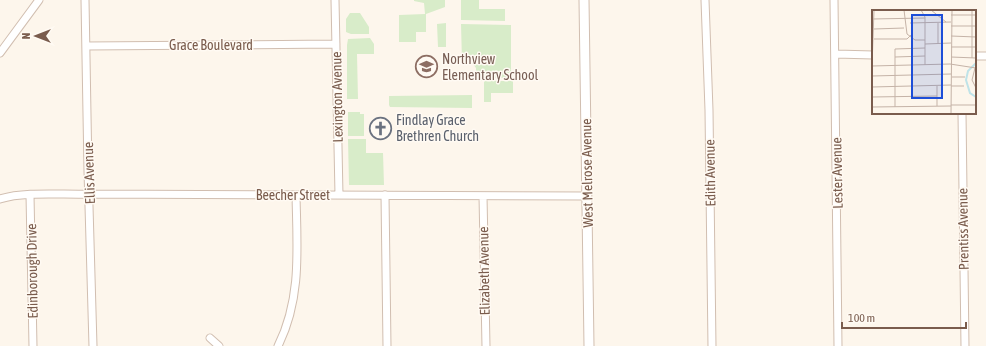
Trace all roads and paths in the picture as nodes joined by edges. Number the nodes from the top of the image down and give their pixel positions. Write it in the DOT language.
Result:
graph roads {
  1 [pos="39,0"];
  2 [pos="85,0"];
  3 [pos="335,0"];
  4 [pos="584,0"];
  5 [pos="705,0"];
  6 [pos="834,0"];
  7 [pos="336,44"];
  8 [pos="86,46"];
  9 [pos="0,53"];
  10 [pos="836,54"];
  11 [pos="872,55"];
  12 [pos="962,114"];
  13 [pos="89,194"];
  14 [pos="30,195"];
  15 [pos="296,195"];
  16 [pos="339,195"];
  17 [pos="385,195"];
  18 [pos="483,196"];
  19 [pos="587,196"];
  20 [pos="0,199"];
  21 [pos="210,338"];
  22 [pos="33,346"];
  23 [pos="93,346"];
  24 [pos="219,346"];
  25 [pos="278,346"];
  26 [pos="387,346"];
  27 [pos="486,346"];
  28 [pos="589,346"];
  29 [pos="712,346"];
  30 [pos="838,346"];
  31 [pos="965,346"];
  1 -- 9 [label="street"];
  2 -- 8 [label="street, Ellis Avenue"];
  3 -- 7 [label="street, Lexington Avenue"];
  4 -- 19 [label="street, West Melrose Avenue"];
  5 -- 29 [label="street, Edith Avenue"];
  6 -- 10 [label="street, Lester Avenue"];
  7 -- 8 [label="street, Grace Boulevard"];
  7 -- 16 [label="street, Lexington Avenue"];
  8 -- 13 [label="street, Ellis Avenue"];
  10 -- 11 [label="street"];
  10 -- 30 [label="street, Lester Avenue"];
  12 -- 31 [label="street, Prentiss Avenue"];
  13 -- 14 [label="street, Beecher Street"];
  13 -- 15 [label="street, Beecher Street"];
  13 -- 23 [label="street, Ellis Avenue"];
  14 -- 20 [label="street, Beecher Street"];
  14 -- 22 [label="street, Edinborough Drive"];
  15 -- 16 [label="street, Beecher Street"];
  15 -- 25 [label="street"];
  16 -- 17 [label="street, Beecher Street"];
  17 -- 18 [label="street, Beecher Street"];
  17 -- 26 [label="street"];
  18 -- 19 [label="street, Beecher Street"];
  18 -- 27 [label="street, Elizabeth Avenue"];
  19 -- 28 [label="street, West Melrose Avenue"];
  21 -- 24 [label="street"];
}
